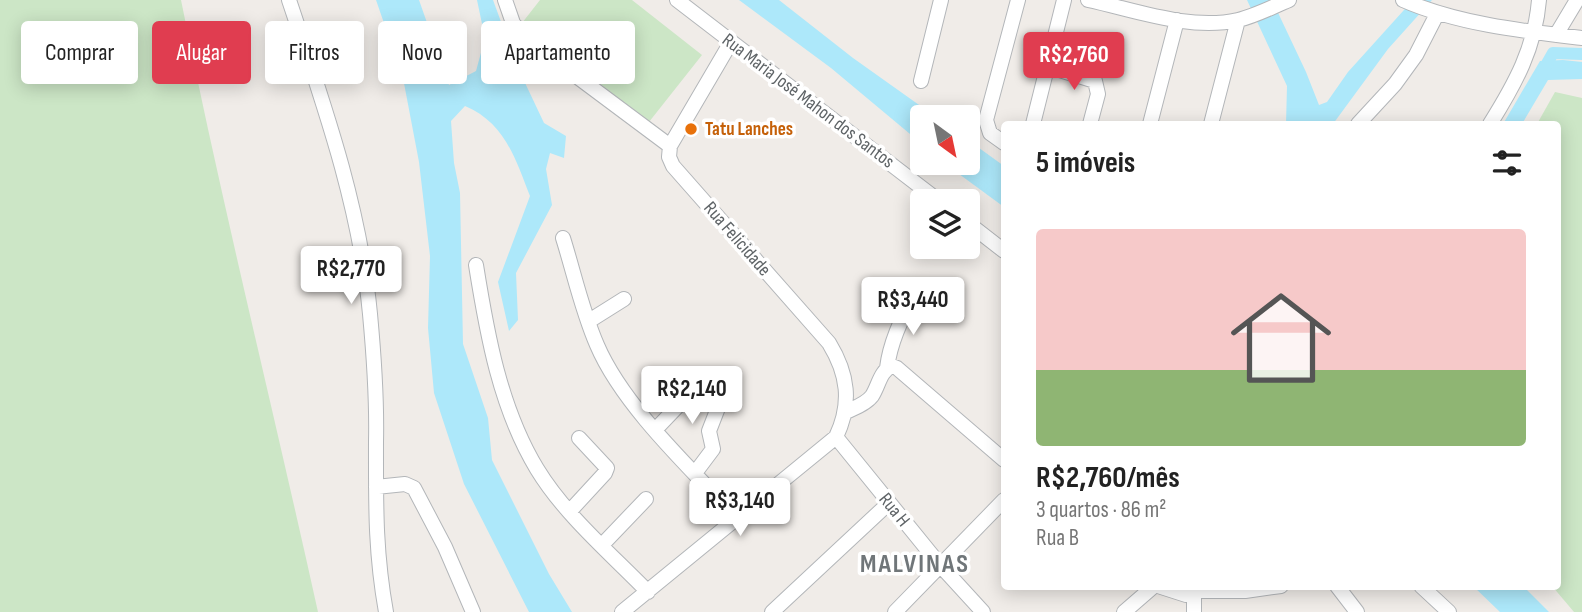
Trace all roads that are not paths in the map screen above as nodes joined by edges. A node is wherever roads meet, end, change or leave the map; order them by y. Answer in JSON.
{"nodes":[{"id":1,"x":289,"y":0,"type":"edge"},
{"id":2,"x":505,"y":0,"type":"edge"},
{"id":3,"x":677,"y":0,"type":"edge"},
{"id":4,"x":941,"y":0,"type":"edge"},
{"id":5,"x":1018,"y":0,"type":"edge"},
{"id":6,"x":1064,"y":0,"type":"edge"},
{"id":7,"x":1088,"y":0,"type":"edge"},
{"id":8,"x":1288,"y":0,"type":"edge"},
{"id":9,"x":1539,"y":0,"type":"edge"},
{"id":10,"x":1577,"y":0,"type":"edge"},
{"id":11,"x":1406,"y":1,"type":"edge"},
{"id":12,"x":1434,"y":13,"type":"junction"},
{"id":13,"x":1177,"y":20,"type":"junction"},
{"id":14,"x":1238,"y":20,"type":"junction"},
{"id":15,"x":1535,"y":32,"type":"junction"},
{"id":16,"x":1556,"y":35,"type":"junction"},
{"id":17,"x":1582,"y":38,"type":"edge"},
{"id":18,"x":731,"y":42,"type":"junction"},
{"id":19,"x":1047,"y":66,"type":"junction"},
{"id":20,"x":921,"y":80,"type":"dead end"},
{"id":21,"x":1034,"y":121,"type":"edge"},
{"id":22,"x":1091,"y":121,"type":"edge"},
{"id":23,"x":1151,"y":121,"type":"edge"},
{"id":24,"x":1212,"y":121,"type":"edge"},
{"id":25,"x":1361,"y":121,"type":"edge"},
{"id":26,"x":1492,"y":121,"type":"edge"},
{"id":27,"x":1001,"y":141,"type":"edge"},
{"id":28,"x":670,"y":146,"type":"junction"},
{"id":29,"x":923,"y":189,"type":"edge"},
{"id":30,"x":980,"y":232,"type":"edge"},
{"id":31,"x":563,"y":238,"type":"dead end"},
{"id":32,"x":1001,"y":249,"type":"edge"},
{"id":33,"x":476,"y":265,"type":"dead end"},
{"id":34,"x":624,"y":299,"type":"dead end"},
{"id":35,"x":912,"y":299,"type":"dead end"},
{"id":36,"x":589,"y":321,"type":"junction"},
{"id":37,"x":887,"y":368,"type":"junction"},
{"id":38,"x":695,"y":388,"type":"dead end"},
{"id":39,"x":723,"y":395,"type":"dead end"},
{"id":40,"x":846,"y":412,"type":"junction"},
{"id":41,"x":655,"y":430,"type":"junction"},
{"id":42,"x":836,"y":437,"type":"junction"},
{"id":43,"x":579,"y":438,"type":"dead end"},
{"id":44,"x":1001,"y":457,"type":"edge"},
{"id":45,"x":695,"y":473,"type":"junction"},
{"id":46,"x":376,"y":487,"type":"junction"},
{"id":47,"x":646,"y":499,"type":"dead end"},
{"id":48,"x":889,"y":503,"type":"junction"},
{"id":49,"x":1001,"y":503,"type":"edge"},
{"id":50,"x":570,"y":511,"type":"junction"},
{"id":51,"x":737,"y":518,"type":"junction"},
{"id":52,"x":602,"y":545,"type":"junction"},
{"id":53,"x":940,"y":565,"type":"junction"},
{"id":54,"x":1151,"y":590,"type":"edge"},
{"id":55,"x":1169,"y":590,"type":"edge"},
{"id":56,"x":1193,"y":590,"type":"edge"},
{"id":57,"x":1194,"y":590,"type":"edge"},
{"id":58,"x":1220,"y":590,"type":"edge"},
{"id":59,"x":1252,"y":590,"type":"edge"},
{"id":60,"x":1340,"y":590,"type":"edge"},
{"id":61,"x":1425,"y":590,"type":"edge"},
{"id":62,"x":648,"y":592,"type":"junction"},
{"id":63,"x":386,"y":612,"type":"edge"},
{"id":64,"x":473,"y":612,"type":"edge"},
{"id":65,"x":622,"y":612,"type":"edge"},
{"id":66,"x":772,"y":612,"type":"edge"},
{"id":67,"x":895,"y":612,"type":"edge"},
{"id":68,"x":982,"y":612,"type":"edge"},
{"id":69,"x":1124,"y":612,"type":"edge"},
{"id":70,"x":1194,"y":612,"type":"edge"},
{"id":71,"x":1357,"y":612,"type":"edge"},
{"id":72,"x":1449,"y":612,"type":"edge"}],
"edges":[{"from":1,"to":46,"type":"street"},
{"from":2,"to":28,"type":"street"},
{"from":3,"to":18,"type":"street","name":"Rua Maria José Mahon dos Santos"},
{"from":4,"to":20,"type":"street"},
{"from":5,"to":27,"type":"street"},
{"from":6,"to":19,"type":"street"},
{"from":7,"to":13,"type":"street"},
{"from":8,"to":14,"type":"street"},
{"from":9,"to":15,"type":"street"},
{"from":10,"to":16,"type":"street"},
{"from":11,"to":12,"type":"street"},
{"from":12,"to":15,"type":"street"},
{"from":12,"to":25,"type":"street"},
{"from":13,"to":14,"type":"street"},
{"from":13,"to":23,"type":"street"},
{"from":14,"to":24,"type":"street"},
{"from":15,"to":16,"type":"street"},
{"from":15,"to":26,"type":"street"},
{"from":16,"to":17,"type":"street"},
{"from":18,"to":28,"type":"street"},
{"from":18,"to":29,"type":"street","name":"Rua Maria José Mahon dos Santos"},
{"from":19,"to":21,"type":"street"},
{"from":19,"to":22,"type":"street"},
{"from":28,"to":40,"type":"street","name":"Rua Felicidade"},
{"from":30,"to":32,"type":"street"},
{"from":31,"to":36,"type":"street"},
{"from":33,"to":50,"type":"street"},
{"from":34,"to":36,"type":"street"},
{"from":35,"to":37,"type":"street"},
{"from":36,"to":41,"type":"street"},
{"from":37,"to":40,"type":"street"},
{"from":37,"to":44,"type":"street"},
{"from":38,"to":41,"type":"street"},
{"from":39,"to":45,"type":"street"},
{"from":40,"to":42,"type":"street","name":"Rua Felicidade"},
{"from":41,"to":45,"type":"street"},
{"from":42,"to":48,"type":"street","name":"Rua H"},
{"from":42,"to":51,"type":"street"},
{"from":43,"to":50,"type":"street"},
{"from":45,"to":51,"type":"street"},
{"from":46,"to":63,"type":"street"},
{"from":46,"to":64,"type":"street"},
{"from":47,"to":52,"type":"street"},
{"from":48,"to":53,"type":"street","name":"Rua H"},
{"from":48,"to":66,"type":"street"},
{"from":49,"to":53,"type":"street"},
{"from":50,"to":52,"type":"street"},
{"from":51,"to":62,"type":"street"},
{"from":52,"to":62,"type":"street"},
{"from":53,"to":67,"type":"street"},
{"from":53,"to":68,"type":"street","name":"Rua H"},
{"from":54,"to":69,"type":"street"},
{"from":55,"to":56,"type":"street"},
{"from":57,"to":70,"type":"street"},
{"from":58,"to":59,"type":"street"},
{"from":60,"to":71,"type":"street"},
{"from":61,"to":72,"type":"street"},
{"from":62,"to":65,"type":"street"}]}
